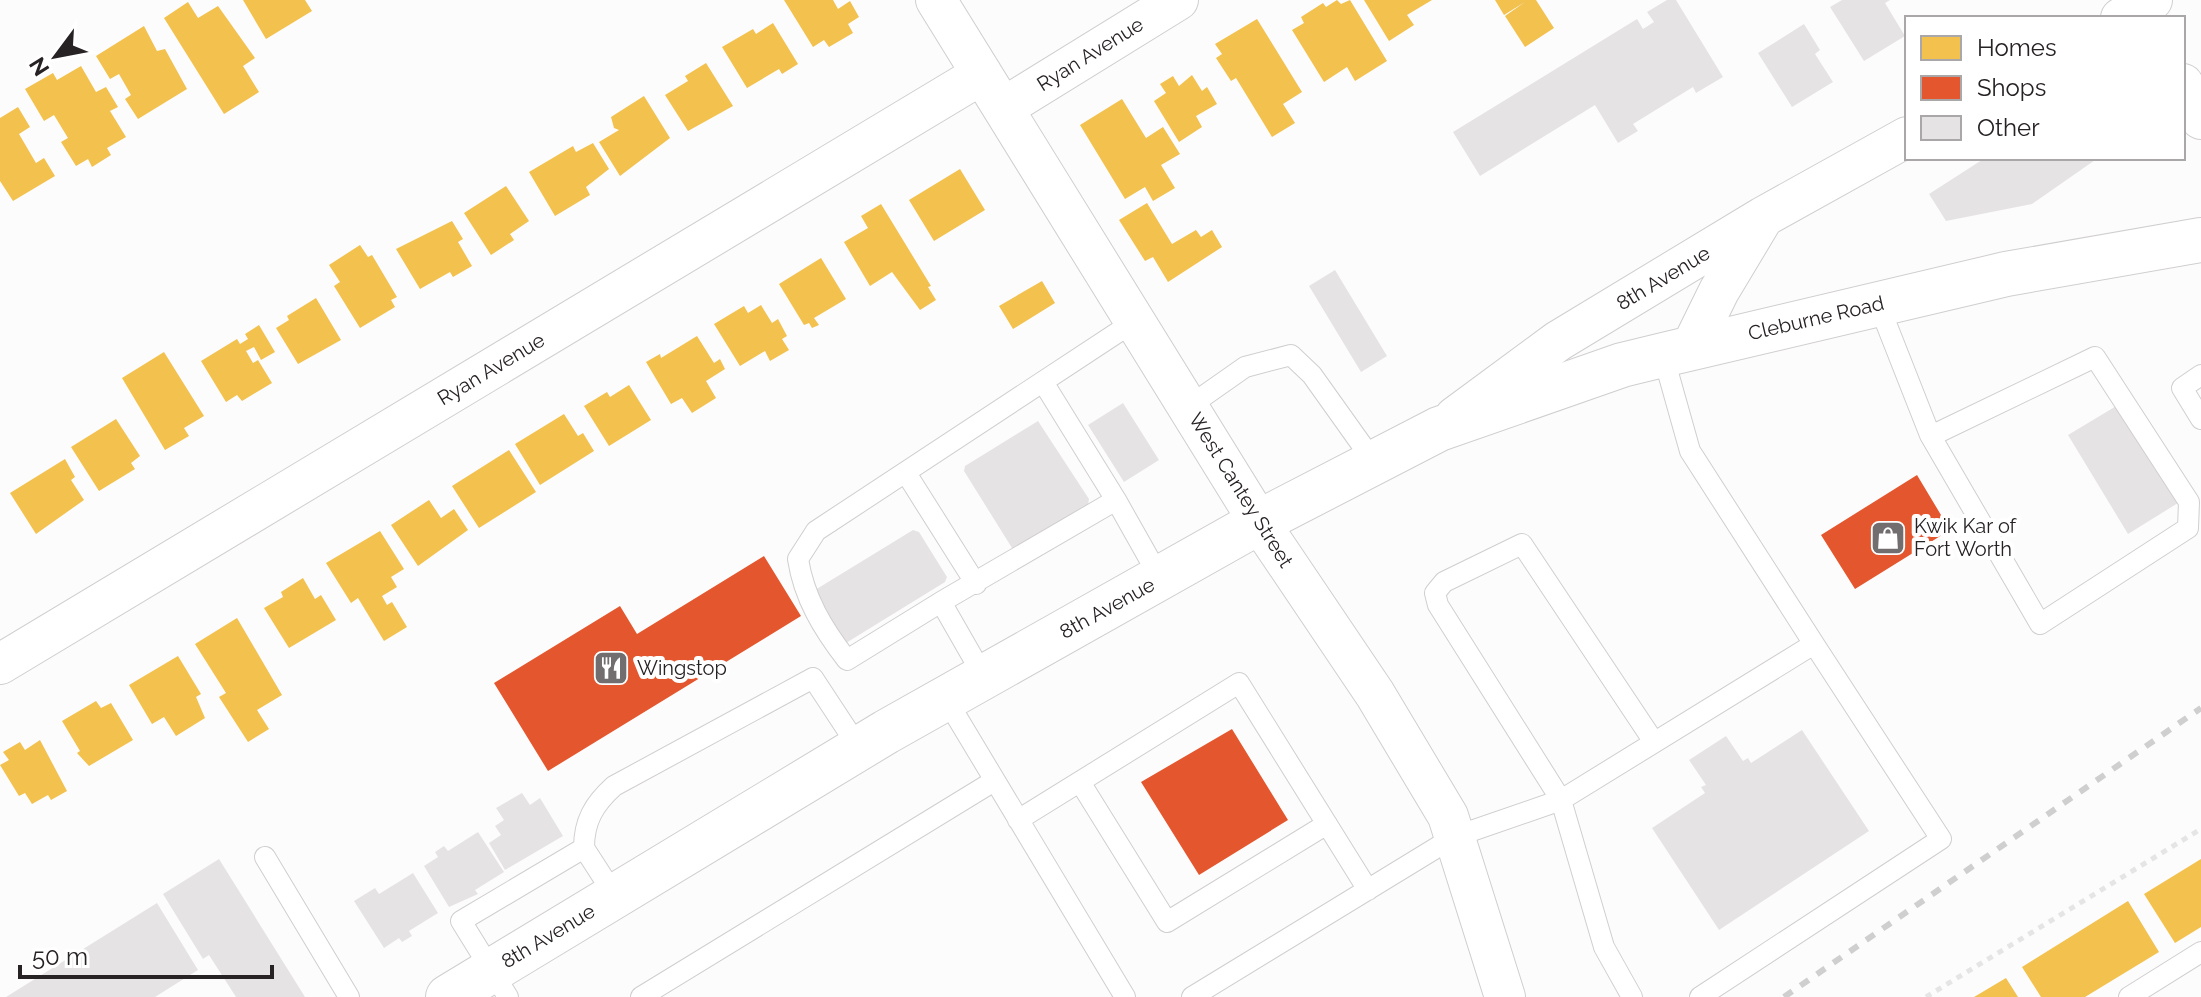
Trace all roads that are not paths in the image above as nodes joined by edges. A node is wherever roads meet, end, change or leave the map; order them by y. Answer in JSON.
{"nodes":[{"id":1,"x":936,"y":0,"type":"edge"},
{"id":2,"x":1178,"y":0,"type":"edge"},
{"id":3,"x":982,"y":74,"type":"junction"},
{"id":4,"x":2185,"y":88,"type":"edge"},
{"id":5,"x":1003,"y":108,"type":"junction"},
{"id":6,"x":2201,"y":119,"type":"edge"},
{"id":7,"x":1905,"y":138,"type":"edge"},
{"id":8,"x":1763,"y":217,"type":"junction"},
{"id":9,"x":2201,"y":240,"type":"edge"},
{"id":10,"x":1878,"y":303,"type":"junction"},
{"id":11,"x":1135,"y":321,"type":"junction"},
{"id":12,"x":1677,"y":351,"type":"junction"},
{"id":13,"x":2201,"y":375,"type":"edge"},
{"id":14,"x":1043,"y":382,"type":"junction"},
{"id":15,"x":1188,"y":407,"type":"junction"},
{"id":16,"x":2201,"y":419,"type":"edge"},
{"id":17,"x":1439,"y":429,"type":"junction"},
{"id":18,"x":1931,"y":436,"type":"junction"},
{"id":19,"x":1374,"y":462,"type":"junction"},
{"id":20,"x":906,"y":473,"type":"junction"},
{"id":21,"x":1116,"y":500,"type":"junction"},
{"id":22,"x":1259,"y":522,"type":"junction"},
{"id":23,"x":1160,"y":578,"type":"junction"},
{"id":24,"x":976,"y":584,"type":"junction"},
{"id":25,"x":941,"y":602,"type":"junction"},
{"id":26,"x":1814,"y":644,"type":"junction"},
{"id":27,"x":847,"y":660,"type":"junction"},
{"id":28,"x":0,"y":664,"type":"edge"},
{"id":29,"x":984,"y":677,"type":"junction"},
{"id":30,"x":813,"y":678,"type":"junction"},
{"id":31,"x":946,"y":699,"type":"junction"},
{"id":32,"x":1654,"y":742,"type":"junction"},
{"id":33,"x":859,"y":748,"type":"junction"},
{"id":34,"x":994,"y":781,"type":"junction"},
{"id":35,"x":1080,"y":782,"type":"junction"},
{"id":36,"x":1561,"y":800,"type":"junction"},
{"id":37,"x":1018,"y":820,"type":"junction"},
{"id":38,"x":1327,"y":824,"type":"junction"},
{"id":39,"x":1454,"y":837,"type":"junction"},
{"id":40,"x":584,"y":848,"type":"junction"},
{"id":41,"x":265,"y":857,"type":"dead end"},
{"id":42,"x":1368,"y":890,"type":"junction"},
{"id":43,"x":615,"y":896,"type":"junction"},
{"id":44,"x":2201,"y":952,"type":"edge"},
{"id":45,"x":500,"y":984,"type":"edge"},
{"id":46,"x":349,"y":997,"type":"edge"},
{"id":47,"x":448,"y":997,"type":"edge"},
{"id":48,"x":641,"y":997,"type":"edge"},
{"id":49,"x":1125,"y":997,"type":"edge"},
{"id":50,"x":1192,"y":997,"type":"edge"},
{"id":51,"x":1505,"y":997,"type":"edge"},
{"id":52,"x":1632,"y":997,"type":"edge"},
{"id":53,"x":1700,"y":997,"type":"edge"},
{"id":54,"x":2129,"y":997,"type":"edge"}],
"edges":[{"from":1,"to":3,"type":"street","name":"West Cantey Street"},
{"from":2,"to":5,"type":"street","name":"Ryan Avenue"},
{"from":3,"to":5,"type":"street","name":"West Cantey Street"},
{"from":3,"to":28,"type":"street","name":"Ryan Avenue"},
{"from":4,"to":6,"type":"street"},
{"from":5,"to":11,"type":"street","name":"West Cantey Street"},
{"from":7,"to":8,"type":"street","name":"8th Avenue"},
{"from":8,"to":12,"type":"street","name":"8th Avenue"},
{"from":8,"to":17,"type":"street","name":"8th Avenue"},
{"from":9,"to":10,"type":"main road","name":"Cleburne Road"},
{"from":10,"to":12,"type":"main road","name":"Cleburne Road"},
{"from":10,"to":18,"type":"lane"},
{"from":11,"to":14,"type":"lane"},
{"from":11,"to":15,"type":"street","name":"West Cantey Street"},
{"from":12,"to":17,"type":"main road","name":"Cleburne Road"},
{"from":12,"to":26,"type":"lane"},
{"from":13,"to":16,"type":"lane"},
{"from":14,"to":20,"type":"lane"},
{"from":14,"to":21,"type":"lane"},
{"from":15,"to":19,"type":"lane"},
{"from":15,"to":22,"type":"street","name":"West Cantey Street"},
{"from":17,"to":19,"type":"main road","name":"8th Avenue"},
{"from":18,"to":18,"type":"lane"},
{"from":19,"to":22,"type":"main road","name":"8th Avenue"},
{"from":20,"to":24,"type":"lane"},
{"from":20,"to":27,"type":"lane"},
{"from":21,"to":23,"type":"lane"},
{"from":21,"to":24,"type":"lane"},
{"from":22,"to":23,"type":"main road","name":"8th Avenue"},
{"from":22,"to":39,"type":"street","name":"West Cantey Street"},
{"from":23,"to":29,"type":"main road","name":"8th Avenue"},
{"from":24,"to":25,"type":"lane"},
{"from":25,"to":27,"type":"lane"},
{"from":25,"to":29,"type":"lane"},
{"from":26,"to":32,"type":"lane"},
{"from":26,"to":53,"type":"lane"},
{"from":27,"to":30,"type":"lane"},
{"from":29,"to":31,"type":"main road","name":"8th Avenue"},
{"from":30,"to":33,"type":"lane"},
{"from":30,"to":40,"type":"lane"},
{"from":31,"to":33,"type":"main road","name":"8th Avenue"},
{"from":31,"to":34,"type":"lane"},
{"from":32,"to":36,"type":"lane"},
{"from":32,"to":36,"type":"lane"},
{"from":33,"to":43,"type":"main road","name":"8th Avenue"},
{"from":34,"to":37,"type":"lane"},
{"from":34,"to":48,"type":"lane"},
{"from":35,"to":37,"type":"lane"},
{"from":35,"to":38,"type":"lane"},
{"from":35,"to":38,"type":"lane"},
{"from":36,"to":39,"type":"lane"},
{"from":36,"to":52,"type":"lane"},
{"from":37,"to":49,"type":"lane"},
{"from":38,"to":42,"type":"lane"},
{"from":39,"to":42,"type":"lane"},
{"from":39,"to":51,"type":"street","name":"West Cantey Street"},
{"from":40,"to":43,"type":"lane"},
{"from":40,"to":45,"type":"lane"},
{"from":41,"to":46,"type":"lane"},
{"from":42,"to":50,"type":"lane"},
{"from":43,"to":45,"type":"main road","name":"8th Avenue"},
{"from":44,"to":54,"type":"lane"},
{"from":45,"to":47,"type":"main road","name":"8th Avenue"}]}
